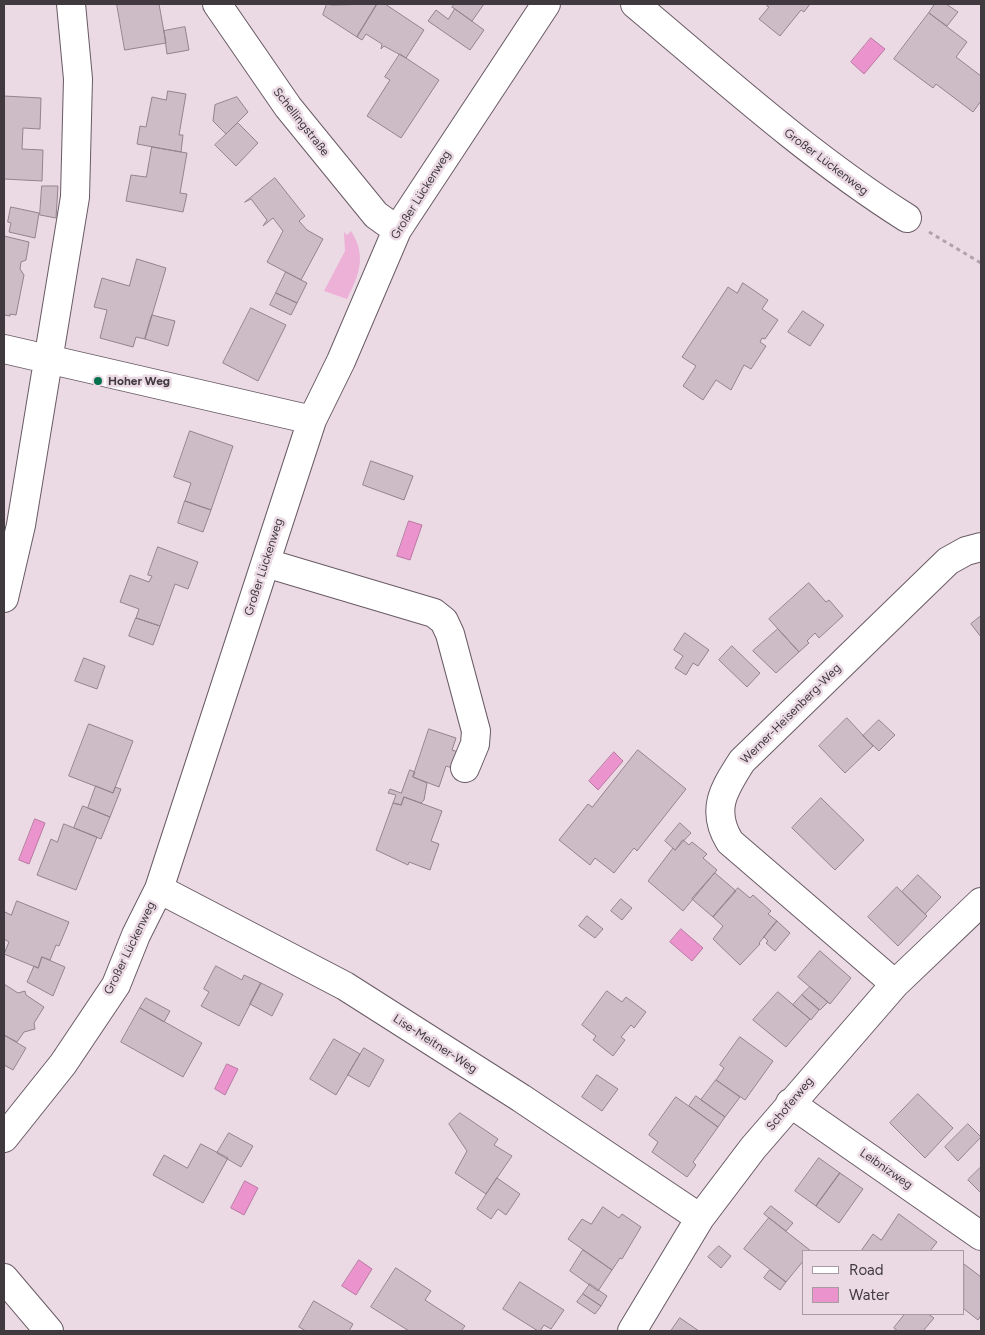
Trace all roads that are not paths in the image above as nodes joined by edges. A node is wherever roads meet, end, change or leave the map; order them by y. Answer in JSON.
{"nodes":[{"id":1,"x":71,"y":4,"type":"edge"},
{"id":2,"x":217,"y":4,"type":"edge"},
{"id":3,"x":546,"y":4,"type":"edge"},
{"id":4,"x":635,"y":4,"type":"edge"},
{"id":5,"x":907,"y":218,"type":"road end"},
{"id":6,"x":397,"y":230,"type":"junction"},
{"id":7,"x":4,"y":349,"type":"edge"},
{"id":8,"x":48,"y":359,"type":"junction"},
{"id":9,"x":312,"y":420,"type":"junction"},
{"id":10,"x":981,"y":547,"type":"edge"},
{"id":11,"x":266,"y":563,"type":"junction"},
{"id":12,"x":4,"y":598,"type":"edge"},
{"id":13,"x":465,"y":768,"type":"dead end"},
{"id":14,"x":159,"y":889,"type":"junction"},
{"id":15,"x":981,"y":902,"type":"edge"},
{"id":16,"x":895,"y":984,"type":"junction"},
{"id":17,"x":790,"y":1103,"type":"junction"},
{"id":18,"x":4,"y":1138,"type":"edge"},
{"id":19,"x":700,"y":1218,"type":"junction"},
{"id":20,"x":981,"y":1236,"type":"edge"},
{"id":21,"x":4,"y":1278,"type":"edge"},
{"id":22,"x":49,"y":1331,"type":"edge"},
{"id":23,"x":632,"y":1331,"type":"edge"}],
"edges":[{"from":1,"to":8,"type":"street"},
{"from":2,"to":6,"type":"street","name":"Schellingstraße"},
{"from":3,"to":6,"type":"street","name":"Großer Lückenweg"},
{"from":4,"to":5,"type":"street","name":"Großer Lückenweg"},
{"from":6,"to":9,"type":"street","name":"Großer Lückenweg"},
{"from":7,"to":8,"type":"street"},
{"from":8,"to":9,"type":"street"},
{"from":8,"to":12,"type":"street"},
{"from":9,"to":11,"type":"street","name":"Großer Lückenweg"},
{"from":10,"to":16,"type":"street","name":"Werner-Heisenberg-Weg"},
{"from":11,"to":13,"type":"street"},
{"from":11,"to":14,"type":"street","name":"Großer Lückenweg"},
{"from":14,"to":18,"type":"street","name":"Großer Lückenweg"},
{"from":14,"to":19,"type":"street","name":"Lise-Meitner-Weg"},
{"from":15,"to":16,"type":"street","name":"Schoferweg"},
{"from":16,"to":17,"type":"street","name":"Schoferweg"},
{"from":17,"to":19,"type":"street","name":"Schoferweg"},
{"from":17,"to":20,"type":"street","name":"Leibnizweg"},
{"from":19,"to":23,"type":"street","name":"Schoferweg"},
{"from":21,"to":22,"type":"street"}]}
